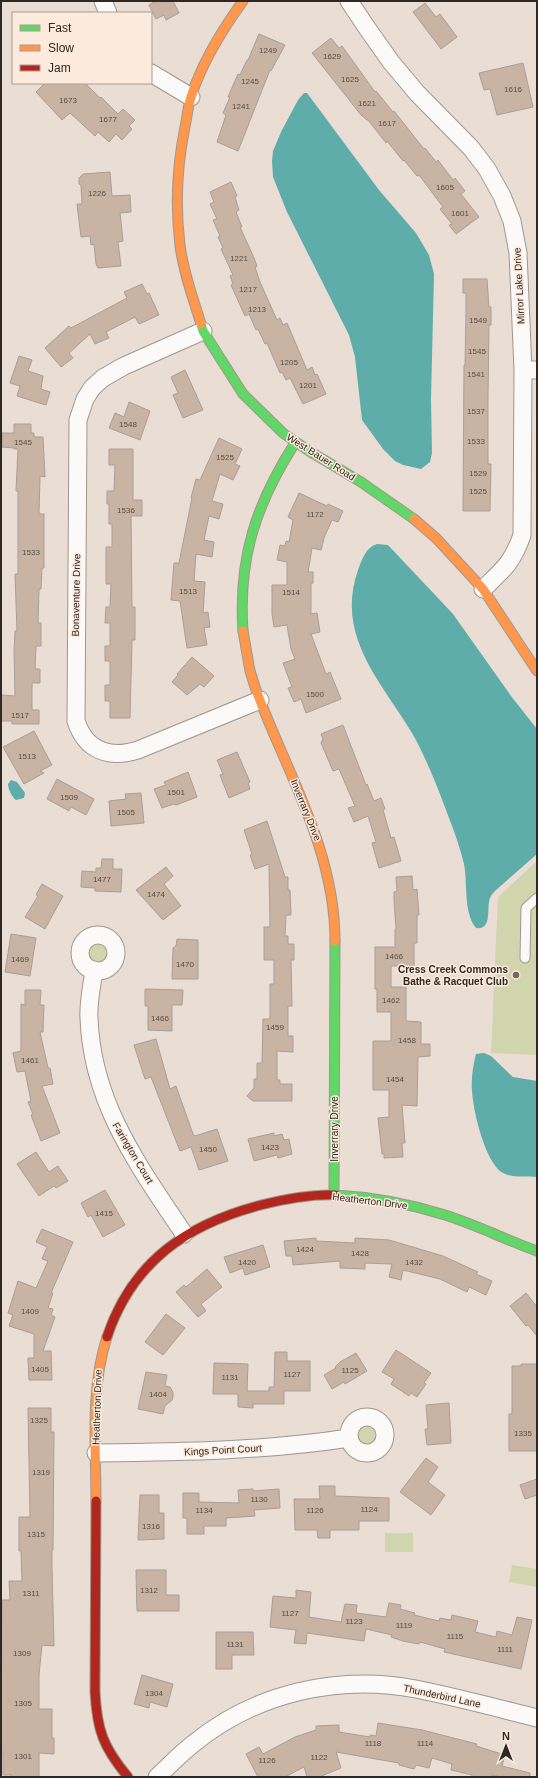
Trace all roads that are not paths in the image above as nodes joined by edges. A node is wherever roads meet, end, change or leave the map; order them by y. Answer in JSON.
{"nodes":[{"id":1,"x":103,"y":1,"type":"edge"},
{"id":2,"x":243,"y":1,"type":"edge"},
{"id":3,"x":349,"y":1,"type":"edge"},
{"id":4,"x":108,"y":12,"type":"edge"},
{"id":5,"x":152,"y":74,"type":"edge"},
{"id":6,"x":191,"y":97,"type":"junction"},
{"id":7,"x":203,"y":331,"type":"junction"},
{"id":8,"x":530,"y":370,"type":"edge"},
{"id":9,"x":295,"y":443,"type":"junction"},
{"id":10,"x":483,"y":589,"type":"junction"},
{"id":11,"x":537,"y":671,"type":"edge"},
{"id":12,"x":260,"y":700,"type":"junction"},
{"id":13,"x":537,"y":898,"type":"edge"},
{"id":14,"x":526,"y":908,"type":"junction"},
{"id":15,"x":537,"y":908,"type":"edge"},
{"id":16,"x":525,"y":958,"type":"dead end"},
{"id":17,"x":94,"y":970,"type":"dead end"},
{"id":18,"x":334,"y":1195,"type":"junction"},
{"id":19,"x":184,"y":1234,"type":"junction"},
{"id":20,"x":537,"y":1251,"type":"edge"},
{"id":21,"x":349,"y":1438,"type":"dead end"},
{"id":22,"x":96,"y":1453,"type":"junction"},
{"id":23,"x":537,"y":1718,"type":"edge"},
{"id":24,"x":128,"y":1777,"type":"edge"},
{"id":25,"x":157,"y":1777,"type":"edge"}],
"edges":[{"from":1,"to":4,"type":"street"},
{"from":2,"to":6,"type":"street","name":"West Bauer Road"},
{"from":3,"to":8,"type":"street","name":"Mirror Lake Drive"},
{"from":5,"to":6,"type":"street"},
{"from":6,"to":7,"type":"street","name":"West Bauer Road"},
{"from":7,"to":9,"type":"street","name":"West Bauer Road"},
{"from":7,"to":12,"type":"street","name":"Bonaventure Drive"},
{"from":8,"to":10,"type":"street","name":"Mirror Lake Drive"},
{"from":9,"to":10,"type":"street","name":"West Bauer Road"},
{"from":9,"to":12,"type":"street","name":"Inverrary Drive"},
{"from":10,"to":11,"type":"street","name":"West Bauer Road"},
{"from":12,"to":18,"type":"street","name":"Inverrary Drive"},
{"from":13,"to":14,"type":"lane"},
{"from":14,"to":15,"type":"lane"},
{"from":14,"to":16,"type":"lane"},
{"from":17,"to":19,"type":"street","name":"Farington Court"},
{"from":18,"to":19,"type":"street","name":"Heatherton Drive"},
{"from":18,"to":20,"type":"street","name":"Heatherton Drive"},
{"from":19,"to":22,"type":"street","name":"Heatherton Drive"},
{"from":21,"to":22,"type":"street","name":"Kings Point Court"},
{"from":22,"to":24,"type":"street","name":"Heatherton Drive"},
{"from":23,"to":25,"type":"street","name":"Thunderbird Lane"}]}
